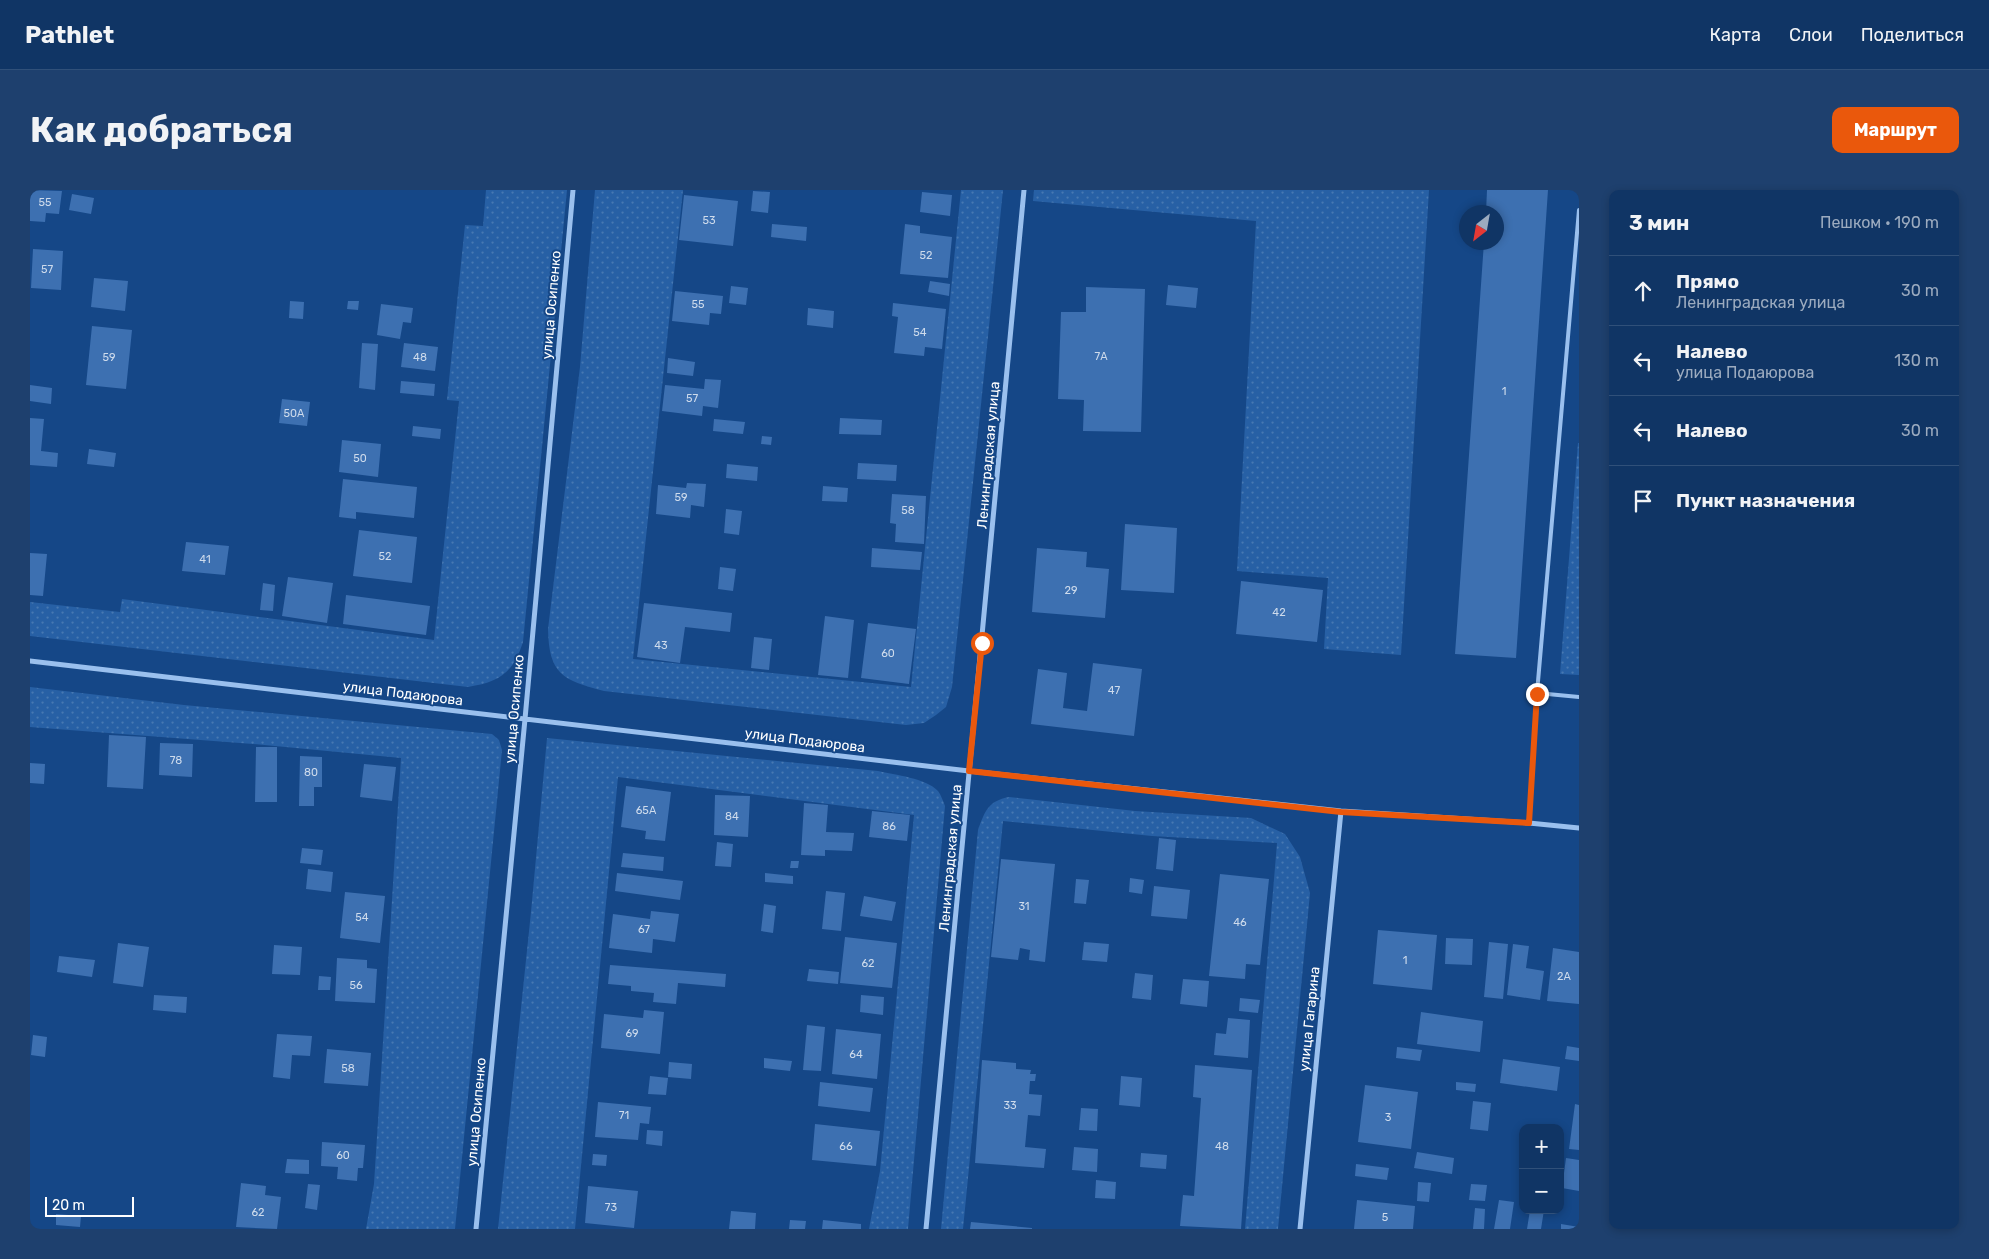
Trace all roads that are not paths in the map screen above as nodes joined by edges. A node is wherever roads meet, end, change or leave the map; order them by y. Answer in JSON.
{"nodes":[{"id":1,"x":572,"y":190,"type":"edge"},
{"id":2,"x":1024,"y":190,"type":"edge"},
{"id":3,"x":1579,"y":210,"type":"edge"},
{"id":4,"x":30,"y":661,"type":"edge"},
{"id":5,"x":1537,"y":694,"type":"junction"},
{"id":6,"x":1579,"y":697,"type":"edge"},
{"id":7,"x":525,"y":718,"type":"junction"},
{"id":8,"x":969,"y":771,"type":"junction"},
{"id":9,"x":1341,"y":812,"type":"junction"},
{"id":10,"x":1529,"y":823,"type":"junction"},
{"id":11,"x":1579,"y":828,"type":"edge"},
{"id":12,"x":476,"y":1229,"type":"edge"},
{"id":13,"x":926,"y":1229,"type":"edge"},
{"id":14,"x":1300,"y":1229,"type":"edge"}],
"edges":[{"from":1,"to":7,"type":"street","name":"улица Осипенко"},
{"from":2,"to":8,"type":"street","name":"Ленинградская улица"},
{"from":3,"to":5,"type":"lane"},
{"from":4,"to":7,"type":"street","name":"улица Подаюрова"},
{"from":5,"to":6,"type":"lane"},
{"from":5,"to":10,"type":"lane"},
{"from":7,"to":8,"type":"street","name":"улица Подаюрова"},
{"from":7,"to":12,"type":"street","name":"улица Осипенко"},
{"from":8,"to":9,"type":"street","name":"улица Подаюрова"},
{"from":8,"to":13,"type":"street","name":"Ленинградская улица"},
{"from":9,"to":10,"type":"street","name":"улица Подаюрова"},
{"from":9,"to":14,"type":"street","name":"улица Гагарина"},
{"from":10,"to":11,"type":"street","name":"улица Подаюрова"}]}
